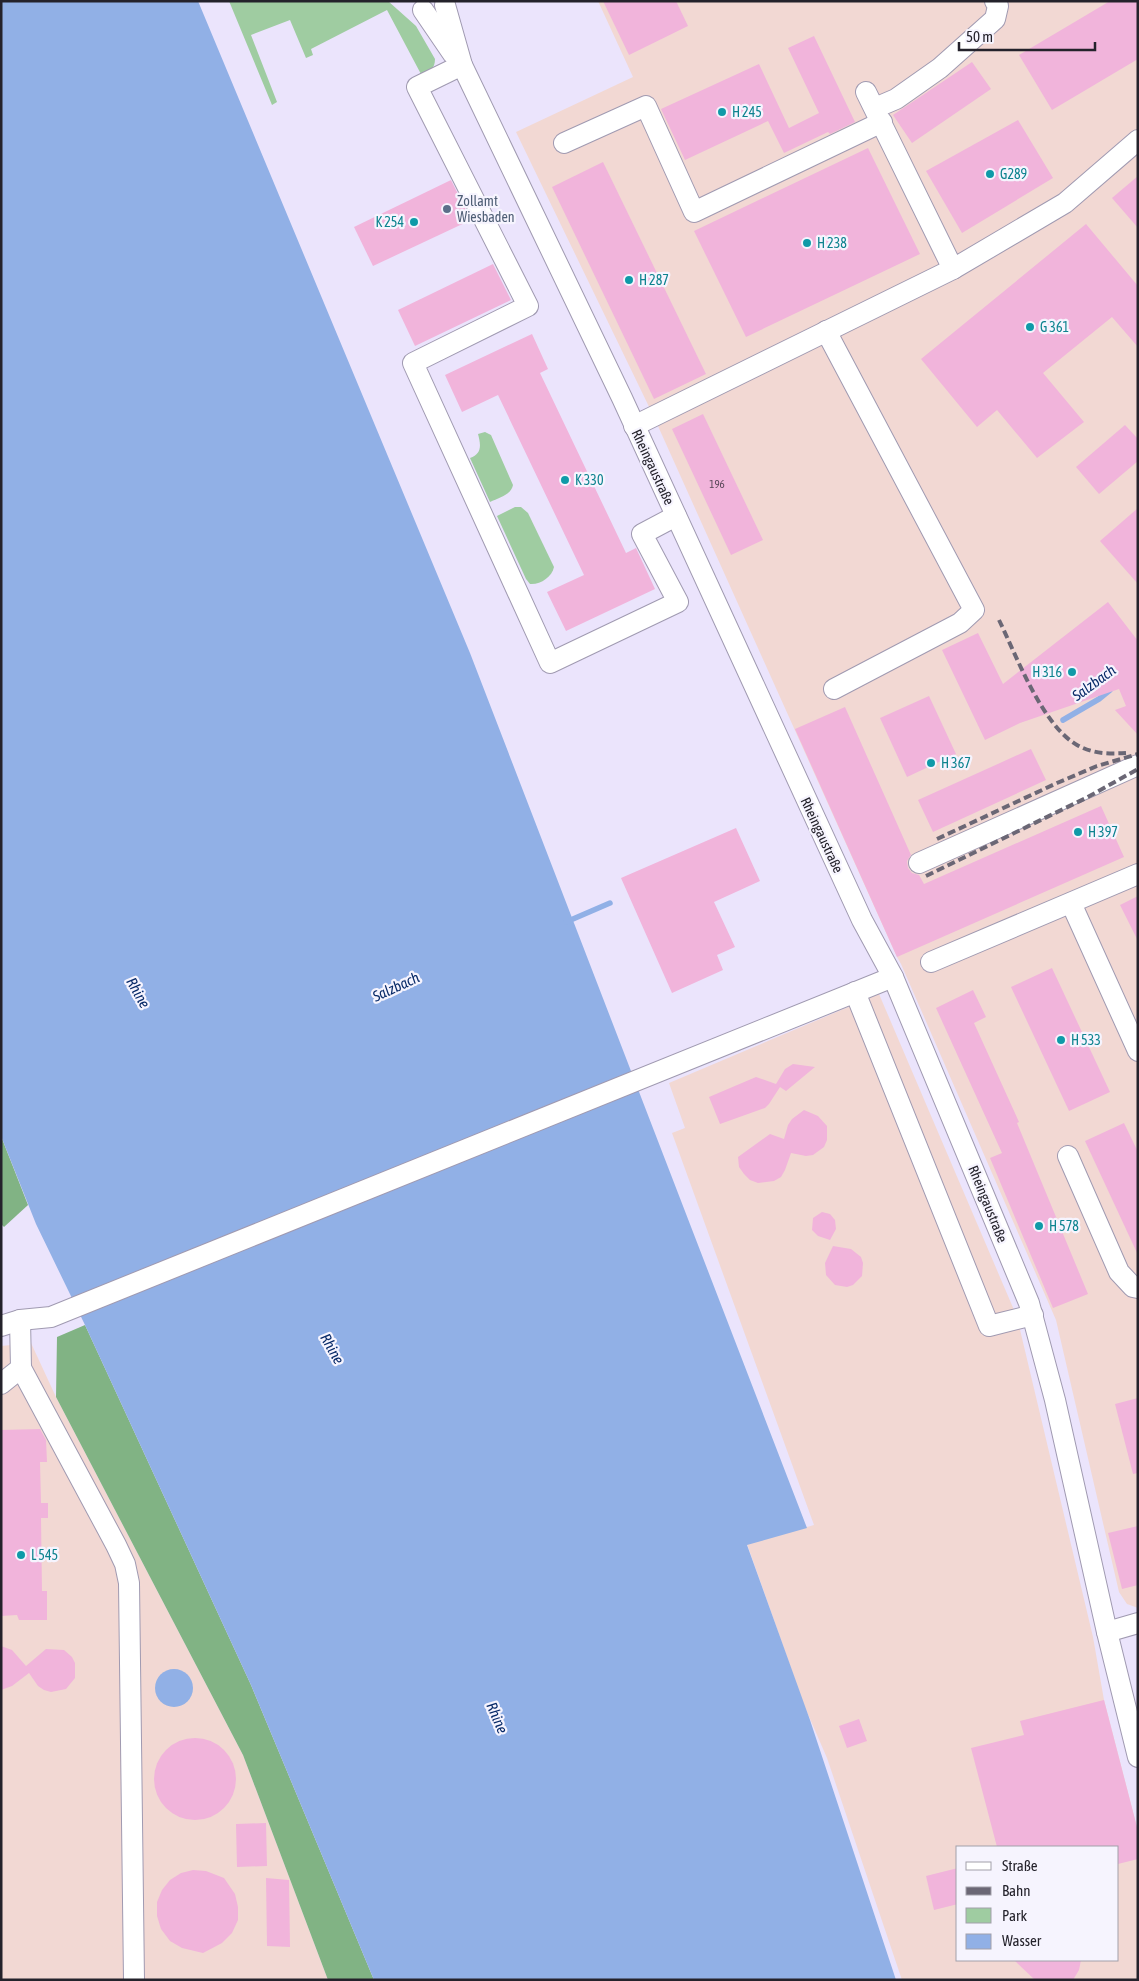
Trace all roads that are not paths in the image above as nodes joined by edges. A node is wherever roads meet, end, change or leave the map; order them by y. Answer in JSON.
{"nodes":[{"id":1,"x":995,"y":1,"type":"edge"},
{"id":2,"x":447,"y":3,"type":"edge"},
{"id":3,"x":416,"y":6,"type":"edge"},
{"id":4,"x":462,"y":65,"type":"junction"},
{"id":5,"x":874,"y":107,"type":"junction"},
{"id":6,"x":1138,"y":140,"type":"edge"},
{"id":7,"x":564,"y":143,"type":"dead end"},
{"id":8,"x":953,"y":269,"type":"junction"},
{"id":9,"x":826,"y":331,"type":"junction"},
{"id":10,"x":634,"y":426,"type":"junction"},
{"id":11,"x":676,"y":516,"type":"junction"},
{"id":12,"x":834,"y":689,"type":"dead end"},
{"id":13,"x":1138,"y":764,"type":"edge"},
{"id":14,"x":919,"y":863,"type":"dead end"},
{"id":15,"x":1138,"y":874,"type":"edge"},
{"id":16,"x":1071,"y":903,"type":"junction"},
{"id":17,"x":932,"y":962,"type":"dead end"},
{"id":18,"x":893,"y":977,"type":"junction"},
{"id":19,"x":854,"y":992,"type":"junction"},
{"id":20,"x":1138,"y":1051,"type":"edge"},
{"id":21,"x":1068,"y":1156,"type":"dead end"},
{"id":22,"x":1138,"y":1288,"type":"edge"},
{"id":23,"x":1033,"y":1315,"type":"junction"},
{"id":24,"x":20,"y":1320,"type":"junction"},
{"id":25,"x":1,"y":1326,"type":"edge"},
{"id":26,"x":21,"y":1368,"type":"junction"},
{"id":27,"x":1,"y":1384,"type":"edge"},
{"id":28,"x":1138,"y":1623,"type":"edge"},
{"id":29,"x":1106,"y":1632,"type":"junction"},
{"id":30,"x":1138,"y":1757,"type":"edge"},
{"id":31,"x":134,"y":1980,"type":"edge"}],
"edges":[{"from":1,"to":5,"type":"street"},
{"from":2,"to":3,"type":"street","name":"Rheingaustraße"},
{"from":2,"to":4,"type":"street","name":"Rheingaustraße"},
{"from":3,"to":4,"type":"street","name":"Rheingaustraße"},
{"from":4,"to":10,"type":"street","name":"Rheingaustraße"},
{"from":4,"to":11,"type":"street"},
{"from":5,"to":7,"type":"street"},
{"from":5,"to":8,"type":"street"},
{"from":6,"to":8,"type":"street"},
{"from":8,"to":9,"type":"street"},
{"from":9,"to":10,"type":"street"},
{"from":9,"to":12,"type":"street"},
{"from":10,"to":11,"type":"street","name":"Rheingaustraße"},
{"from":11,"to":18,"type":"street","name":"Rheingaustraße"},
{"from":13,"to":14,"type":"street"},
{"from":15,"to":16,"type":"street"},
{"from":16,"to":17,"type":"street"},
{"from":16,"to":20,"type":"street"},
{"from":18,"to":19,"type":"street"},
{"from":18,"to":23,"type":"street","name":"Rheingaustraße"},
{"from":19,"to":23,"type":"street"},
{"from":19,"to":24,"type":"street"},
{"from":21,"to":22,"type":"street"},
{"from":23,"to":29,"type":"street","name":"Rheingaustraße"},
{"from":24,"to":25,"type":"street"},
{"from":24,"to":26,"type":"street"},
{"from":26,"to":27,"type":"street"},
{"from":26,"to":31,"type":"street"},
{"from":28,"to":29,"type":"street"},
{"from":29,"to":30,"type":"street","name":"Rheingaustraße"}]}
